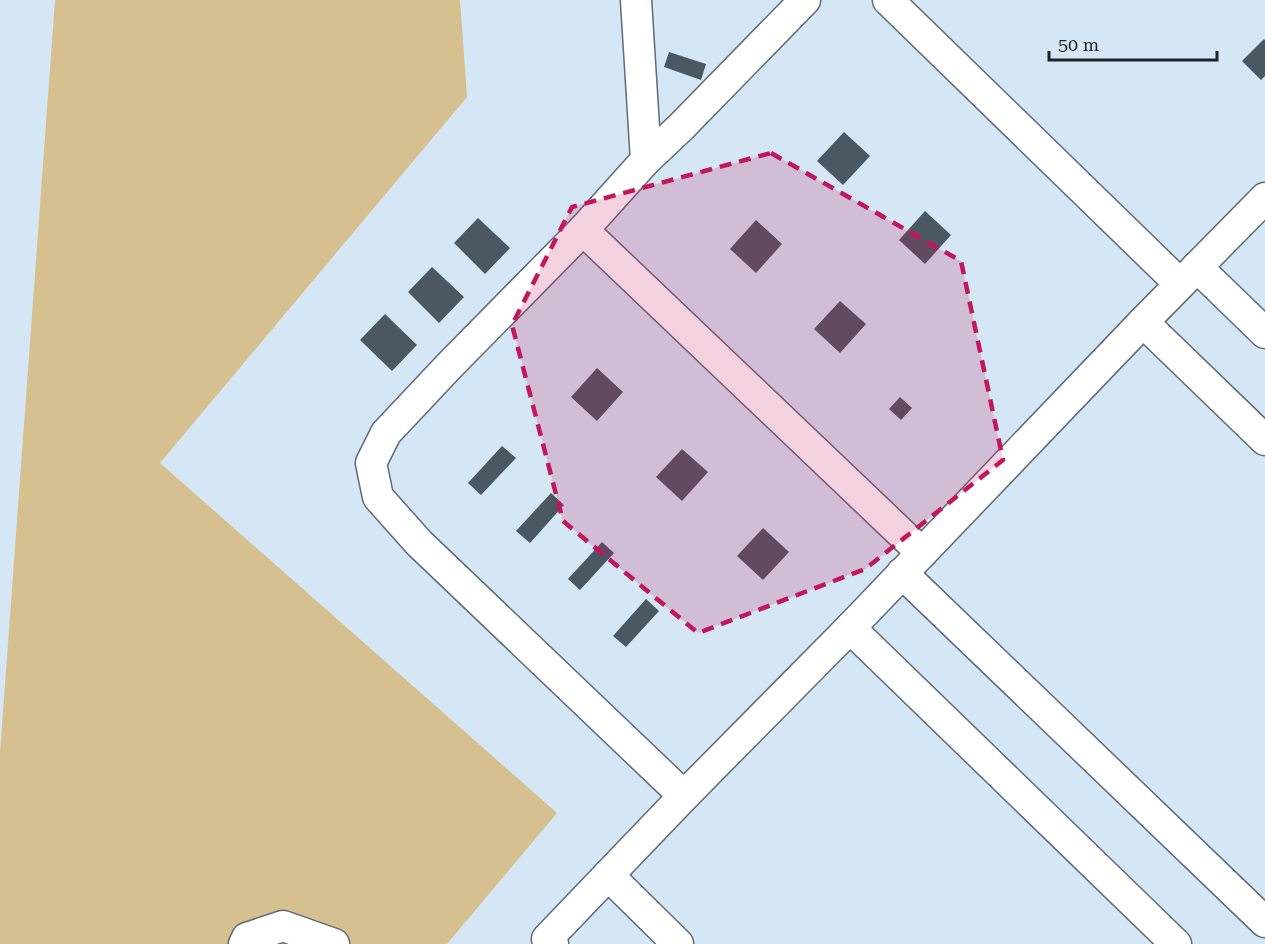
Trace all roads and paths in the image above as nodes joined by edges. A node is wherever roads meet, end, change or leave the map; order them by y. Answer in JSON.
{"nodes":[{"id":1,"x":636,"y":0,"type":"edge"},
{"id":2,"x":805,"y":0,"type":"edge"},
{"id":3,"x":888,"y":0,"type":"edge"},
{"id":4,"x":646,"y":160,"type":"junction"},
{"id":5,"x":1265,"y":198,"type":"edge"},
{"id":6,"x":583,"y":230,"type":"junction"},
{"id":7,"x":1189,"y":275,"type":"junction"},
{"id":8,"x":1143,"y":322,"type":"junction"},
{"id":9,"x":1265,"y":333,"type":"edge"},
{"id":10,"x":1265,"y":440,"type":"edge"},
{"id":11,"x":912,"y":563,"type":"junction"},
{"id":12,"x":850,"y":627,"type":"junction"},
{"id":13,"x":684,"y":796,"type":"junction"},
{"id":14,"x":608,"y":875,"type":"junction"},
{"id":15,"x":1265,"y":922,"type":"edge"},
{"id":16,"x":244,"y":944,"type":"edge"},
{"id":17,"x":334,"y":944,"type":"edge"},
{"id":18,"x":553,"y":944,"type":"edge"},
{"id":19,"x":678,"y":944,"type":"edge"},
{"id":20,"x":1176,"y":944,"type":"edge"}],
"edges":[{"from":1,"to":4,"type":"lane"},
{"from":2,"to":4,"type":"lane"},
{"from":3,"to":7,"type":"lane"},
{"from":4,"to":6,"type":"lane"},
{"from":5,"to":7,"type":"lane"},
{"from":6,"to":11,"type":"lane"},
{"from":6,"to":13,"type":"lane"},
{"from":7,"to":8,"type":"lane"},
{"from":7,"to":9,"type":"lane"},
{"from":8,"to":10,"type":"lane"},
{"from":8,"to":11,"type":"lane"},
{"from":11,"to":12,"type":"lane"},
{"from":11,"to":15,"type":"lane"},
{"from":12,"to":13,"type":"lane"},
{"from":12,"to":20,"type":"lane"},
{"from":13,"to":14,"type":"lane"},
{"from":14,"to":18,"type":"lane"},
{"from":14,"to":19,"type":"lane"},
{"from":16,"to":17,"type":"lane"}]}
